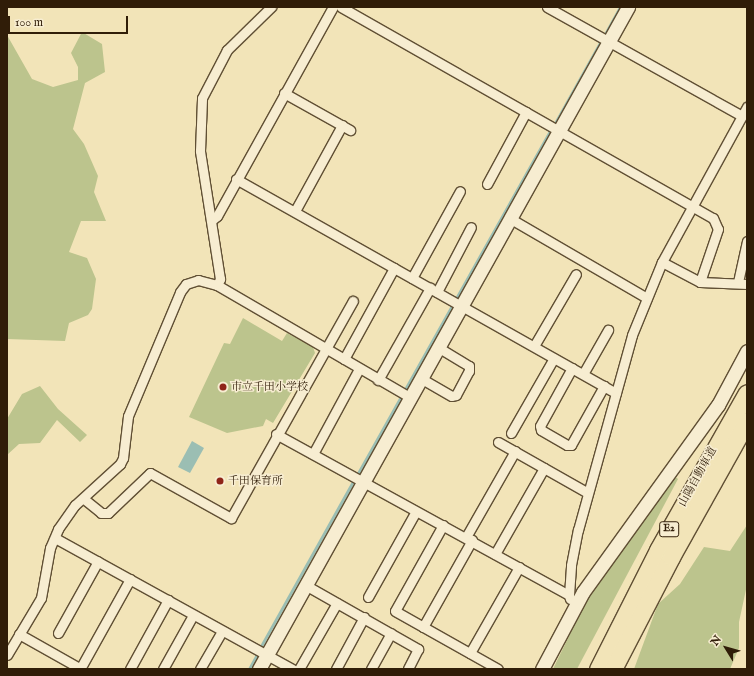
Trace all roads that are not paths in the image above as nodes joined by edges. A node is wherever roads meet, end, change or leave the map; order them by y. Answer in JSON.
{"nodes":[{"id":1,"x":271,"y":7,"type":"edge"},
{"id":2,"x":333,"y":7,"type":"edge"},
{"id":3,"x":340,"y":7,"type":"edge"},
{"id":4,"x":547,"y":7,"type":"edge"},
{"id":5,"x":628,"y":7,"type":"edge"},
{"id":6,"x":606,"y":39,"type":"junction"},
{"id":7,"x":284,"y":93,"type":"junction"},
{"id":8,"x":747,"y":107,"type":"edge"},
{"id":9,"x":526,"y":112,"type":"junction"},
{"id":10,"x":742,"y":116,"type":"junction"},
{"id":11,"x":556,"y":128,"type":"junction"},
{"id":12,"x":236,"y":179,"type":"junction"},
{"id":13,"x":487,"y":184,"type":"dead end"},
{"id":14,"x":460,"y":191,"type":"dead end"},
{"id":15,"x":692,"y":205,"type":"junction"},
{"id":16,"x":295,"y":211,"type":"junction"},
{"id":17,"x":511,"y":219,"type":"junction"},
{"id":18,"x":212,"y":220,"type":"junction"},
{"id":19,"x":471,"y":227,"type":"dead end"},
{"id":20,"x":747,"y":241,"type":"edge"},
{"id":21,"x":662,"y":262,"type":"junction"},
{"id":22,"x":394,"y":268,"type":"junction"},
{"id":23,"x":576,"y":274,"type":"dead end"},
{"id":24,"x":412,"y":278,"type":"junction"},
{"id":25,"x":700,"y":282,"type":"junction"},
{"id":26,"x":743,"y":283,"type":"edge"},
{"id":27,"x":216,"y":284,"type":"junction"},
{"id":28,"x":433,"y":290,"type":"junction"},
{"id":29,"x":647,"y":298,"type":"junction"},
{"id":30,"x":353,"y":301,"type":"dead end"},
{"id":31,"x":456,"y":303,"type":"junction"},
{"id":32,"x":608,"y":330,"type":"dead end"},
{"id":33,"x":534,"y":346,"type":"junction"},
{"id":34,"x":325,"y":347,"type":"junction"},
{"id":35,"x":439,"y":348,"type":"junction"},
{"id":36,"x":747,"y":351,"type":"edge"},
{"id":37,"x":554,"y":358,"type":"junction"},
{"id":38,"x":344,"y":359,"type":"junction"},
{"id":39,"x":572,"y":368,"type":"junction"},
{"id":40,"x":360,"y":369,"type":"junction"},
{"id":41,"x":583,"y":374,"type":"junction"},
{"id":42,"x":422,"y":379,"type":"junction"},
{"id":43,"x":378,"y":380,"type":"junction"},
{"id":44,"x":604,"y":386,"type":"junction"},
{"id":45,"x":616,"y":393,"type":"junction"},
{"id":46,"x":747,"y":393,"type":"edge"},
{"id":47,"x":406,"y":395,"type":"junction"},
{"id":48,"x":747,"y":421,"type":"edge"},
{"id":49,"x":511,"y":433,"type":"dead end"},
{"id":50,"x":276,"y":434,"type":"junction"},
{"id":51,"x":498,"y":442,"type":"dead end"},
{"id":52,"x":514,"y":451,"type":"junction"},
{"id":53,"x":313,"y":454,"type":"junction"},
{"id":54,"x":544,"y":468,"type":"junction"},
{"id":55,"x":360,"y":478,"type":"junction"},
{"id":56,"x":588,"y":493,"type":"junction"},
{"id":57,"x":84,"y":499,"type":"junction"},
{"id":58,"x":416,"y":511,"type":"junction"},
{"id":59,"x":443,"y":525,"type":"junction"},
{"id":60,"x":55,"y":538,"type":"junction"},
{"id":61,"x":469,"y":539,"type":"junction"},
{"id":62,"x":495,"y":554,"type":"junction"},
{"id":63,"x":98,"y":561,"type":"junction"},
{"id":64,"x":519,"y":567,"type":"junction"},
{"id":65,"x":130,"y":579,"type":"junction"},
{"id":66,"x":307,"y":586,"type":"junction"},
{"id":67,"x":570,"y":595,"type":"junction"},
{"id":68,"x":368,"y":597,"type":"dead end"},
{"id":69,"x":168,"y":600,"type":"junction"},
{"id":70,"x":337,"y":603,"type":"junction"},
{"id":71,"x":572,"y":612,"type":"junction"},
{"id":72,"x":193,"y":615,"type":"junction"},
{"id":73,"x":364,"y":617,"type":"junction"},
{"id":74,"x":423,"y":627,"type":"junction"},
{"id":75,"x":222,"y":631,"type":"junction"},
{"id":76,"x":58,"y":633,"type":"dead end"},
{"id":77,"x":391,"y":633,"type":"junction"},
{"id":78,"x":19,"y":634,"type":"junction"},
{"id":79,"x":7,"y":652,"type":"edge"},
{"id":80,"x":262,"y":652,"type":"junction"},
{"id":81,"x":470,"y":653,"type":"junction"},
{"id":82,"x":81,"y":669,"type":"edge"},
{"id":83,"x":130,"y":669,"type":"edge"},
{"id":84,"x":163,"y":669,"type":"edge"},
{"id":85,"x":200,"y":669,"type":"edge"},
{"id":86,"x":259,"y":669,"type":"edge"},
{"id":87,"x":292,"y":669,"type":"edge"},
{"id":88,"x":299,"y":669,"type":"edge"},
{"id":89,"x":336,"y":669,"type":"edge"},
{"id":90,"x":371,"y":669,"type":"edge"},
{"id":91,"x":408,"y":669,"type":"edge"},
{"id":92,"x":498,"y":669,"type":"edge"},
{"id":93,"x":542,"y":669,"type":"edge"},
{"id":94,"x":598,"y":669,"type":"edge"},
{"id":95,"x":614,"y":669,"type":"edge"}],
"edges":[{"from":1,"to":18,"type":"street"},
{"from":2,"to":7,"type":"street"},
{"from":3,"to":9,"type":"street"},
{"from":4,"to":6,"type":"street"},
{"from":5,"to":6,"type":"street"},
{"from":6,"to":10,"type":"street"},
{"from":6,"to":11,"type":"street"},
{"from":7,"to":12,"type":"street"},
{"from":7,"to":16,"type":"street"},
{"from":8,"to":10,"type":"street"},
{"from":9,"to":11,"type":"street"},
{"from":9,"to":13,"type":"street"},
{"from":10,"to":15,"type":"street"},
{"from":11,"to":15,"type":"street"},
{"from":11,"to":17,"type":"street"},
{"from":12,"to":16,"type":"street"},
{"from":12,"to":18,"type":"street"},
{"from":14,"to":24,"type":"street"},
{"from":15,"to":21,"type":"street"},
{"from":15,"to":25,"type":"street"},
{"from":16,"to":22,"type":"street"},
{"from":17,"to":29,"type":"street"},
{"from":17,"to":31,"type":"street"},
{"from":18,"to":27,"type":"street"},
{"from":19,"to":28,"type":"street"},
{"from":20,"to":26,"type":"street"},
{"from":21,"to":25,"type":"street"},
{"from":21,"to":29,"type":"street"},
{"from":22,"to":24,"type":"street"},
{"from":22,"to":38,"type":"street"},
{"from":23,"to":33,"type":"street"},
{"from":24,"to":28,"type":"street"},
{"from":25,"to":26,"type":"street"},
{"from":27,"to":34,"type":"street"},
{"from":27,"to":57,"type":"street"},
{"from":28,"to":31,"type":"street"},
{"from":28,"to":43,"type":"street"},
{"from":29,"to":45,"type":"street"},
{"from":30,"to":34,"type":"street"},
{"from":31,"to":33,"type":"street"},
{"from":31,"to":35,"type":"street"},
{"from":32,"to":41,"type":"street"},
{"from":33,"to":37,"type":"street"},
{"from":34,"to":38,"type":"street"},
{"from":34,"to":50,"type":"street"},
{"from":35,"to":42,"type":"street"},
{"from":35,"to":42,"type":"street"},
{"from":36,"to":71,"type":"street"},
{"from":37,"to":39,"type":"street"},
{"from":37,"to":49,"type":"street"},
{"from":38,"to":40,"type":"street"},
{"from":39,"to":41,"type":"street"},
{"from":39,"to":44,"type":"street"},
{"from":40,"to":43,"type":"street"},
{"from":40,"to":53,"type":"street"},
{"from":41,"to":44,"type":"street"},
{"from":42,"to":47,"type":"street"},
{"from":43,"to":47,"type":"street"},
{"from":44,"to":45,"type":"street"},
{"from":45,"to":56,"type":"street"},
{"from":46,"to":94,"type":"highway","name":"山陽自動車道","number":"E2"},
{"from":47,"to":55,"type":"street"},
{"from":48,"to":95,"type":"highway","name":"山陽自動車道","number":"E2"},
{"from":50,"to":53,"type":"street"},
{"from":50,"to":57,"type":"street"},
{"from":51,"to":52,"type":"street"},
{"from":52,"to":54,"type":"street"},
{"from":52,"to":61,"type":"street"},
{"from":53,"to":55,"type":"street"},
{"from":54,"to":56,"type":"street"},
{"from":54,"to":62,"type":"street"},
{"from":55,"to":58,"type":"street"},
{"from":55,"to":66,"type":"street"},
{"from":56,"to":67,"type":"street"},
{"from":57,"to":60,"type":"street"},
{"from":58,"to":59,"type":"street"},
{"from":58,"to":68,"type":"street"},
{"from":59,"to":61,"type":"street"},
{"from":59,"to":74,"type":"street"},
{"from":60,"to":63,"type":"street"},
{"from":60,"to":78,"type":"street"},
{"from":61,"to":62,"type":"street"},
{"from":61,"to":74,"type":"street"},
{"from":62,"to":64,"type":"street"},
{"from":63,"to":65,"type":"street"},
{"from":63,"to":76,"type":"street"},
{"from":64,"to":67,"type":"street"},
{"from":64,"to":81,"type":"street"},
{"from":65,"to":69,"type":"street"},
{"from":65,"to":82,"type":"street"},
{"from":66,"to":70,"type":"street"},
{"from":66,"to":80,"type":"street"},
{"from":67,"to":71,"type":"street"},
{"from":69,"to":72,"type":"street"},
{"from":69,"to":83,"type":"street"},
{"from":70,"to":73,"type":"street"},
{"from":70,"to":88,"type":"street"},
{"from":71,"to":93,"type":"street"},
{"from":72,"to":75,"type":"street"},
{"from":72,"to":84,"type":"street"},
{"from":73,"to":77,"type":"street"},
{"from":73,"to":89,"type":"street"},
{"from":74,"to":81,"type":"street"},
{"from":75,"to":80,"type":"street"},
{"from":75,"to":85,"type":"street"},
{"from":77,"to":90,"type":"street"},
{"from":77,"to":91,"type":"street"},
{"from":78,"to":79,"type":"street"},
{"from":78,"to":82,"type":"street"},
{"from":80,"to":86,"type":"street"},
{"from":80,"to":87,"type":"street"},
{"from":81,"to":92,"type":"street"}]}
